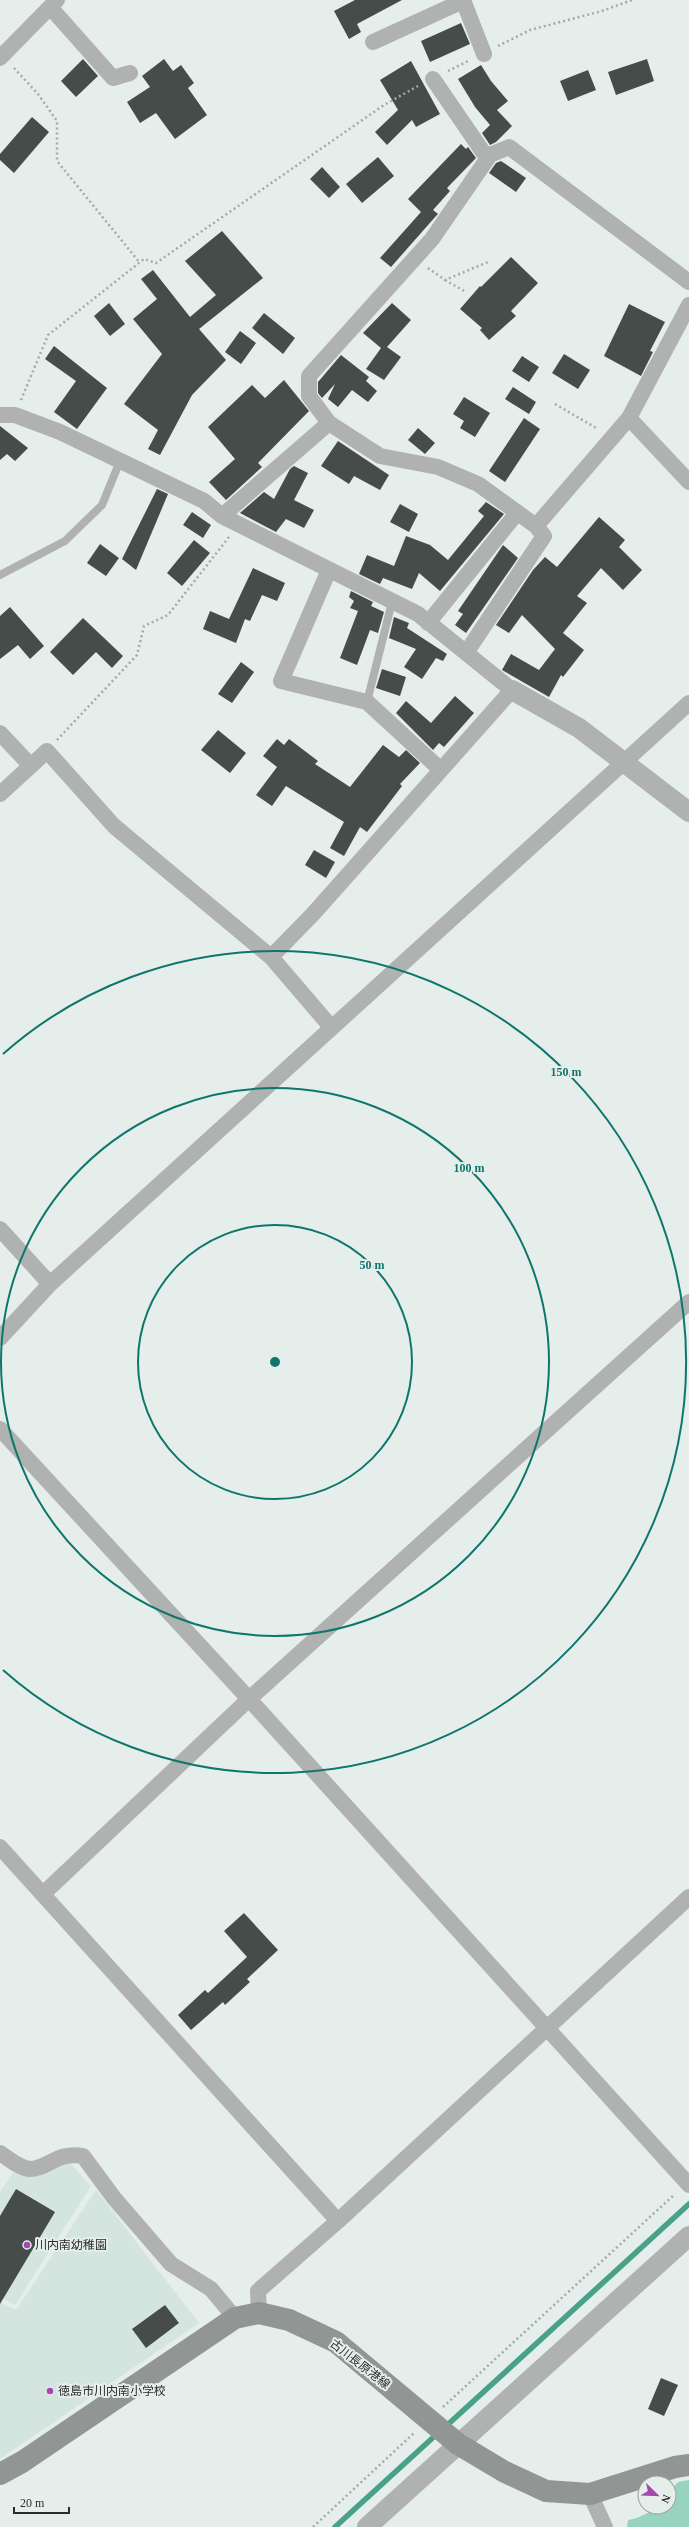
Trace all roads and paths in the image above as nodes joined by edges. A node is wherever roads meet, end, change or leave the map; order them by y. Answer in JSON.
{"nodes":[{"id":1,"x":632,"y":0,"type":"edge"},
{"id":2,"x":463,"y":1,"type":"edge"},
{"id":3,"x":53,"y":3,"type":"edge"},
{"id":4,"x":373,"y":42,"type":"dead end"},
{"id":5,"x":484,"y":54,"type":"junction"},
{"id":6,"x":1,"y":57,"type":"edge"},
{"id":7,"x":130,"y":73,"type":"dead end"},
{"id":8,"x":433,"y":79,"type":"junction"},
{"id":9,"x":490,"y":155,"type":"junction"},
{"id":10,"x":414,"y":259,"type":"junction"},
{"id":11,"x":488,"y":262,"type":"dead end"},
{"id":12,"x":140,"y":263,"type":"junction"},
{"id":13,"x":445,"y":280,"type":"junction"},
{"id":14,"x":689,"y":282,"type":"edge"},
{"id":15,"x":464,"y":291,"type":"dead end"},
{"id":16,"x":689,"y":305,"type":"edge"},
{"id":17,"x":555,"y":404,"type":"dead end"},
{"id":18,"x":8,"y":415,"type":"edge"},
{"id":19,"x":629,"y":418,"type":"junction"},
{"id":20,"x":329,"y":423,"type":"junction"},
{"id":21,"x":612,"y":438,"type":"junction"},
{"id":22,"x":120,"y":461,"type":"junction"},
{"id":23,"x":689,"y":482,"type":"edge"},
{"id":24,"x":517,"y":513,"type":"junction"},
{"id":25,"x":222,"y":516,"type":"junction"},
{"id":26,"x":239,"y":524,"type":"junction"},
{"id":27,"x":536,"y":526,"type":"junction"},
{"id":28,"x":329,"y":570,"type":"junction"},
{"id":29,"x":0,"y":575,"type":"edge"},
{"id":30,"x":392,"y":602,"type":"junction"},
{"id":31,"x":428,"y":623,"type":"junction"},
{"id":32,"x":466,"y":654,"type":"junction"},
{"id":33,"x":512,"y":690,"type":"junction"},
{"id":34,"x":367,"y":702,"type":"junction"},
{"id":35,"x":689,"y":703,"type":"edge"},
{"id":36,"x":0,"y":733,"type":"edge"},
{"id":37,"x":47,"y":751,"type":"junction"},
{"id":38,"x":625,"y":762,"type":"junction"},
{"id":39,"x":31,"y":766,"type":"junction"},
{"id":40,"x":441,"y":770,"type":"junction"},
{"id":41,"x":0,"y":794,"type":"edge"},
{"id":42,"x":689,"y":812,"type":"edge"},
{"id":43,"x":271,"y":957,"type":"junction"},
{"id":44,"x":331,"y":1027,"type":"junction"},
{"id":45,"x":0,"y":1229,"type":"edge"},
{"id":46,"x":50,"y":1284,"type":"junction"},
{"id":47,"x":689,"y":1302,"type":"edge"},
{"id":48,"x":0,"y":1338,"type":"edge"},
{"id":49,"x":0,"y":1429,"type":"edge"},
{"id":50,"x":249,"y":1699,"type":"junction"},
{"id":51,"x":0,"y":1847,"type":"edge"},
{"id":52,"x":43,"y":1894,"type":"junction"},
{"id":53,"x":689,"y":1897,"type":"edge"},
{"id":54,"x":545,"y":2027,"type":"junction"},
{"id":55,"x":0,"y":2153,"type":"edge"},
{"id":56,"x":688,"y":2184,"type":"edge"},
{"id":57,"x":338,"y":2221,"type":"junction"},
{"id":58,"x":689,"y":2236,"type":"edge"},
{"id":59,"x":258,"y":2313,"type":"junction"},
{"id":60,"x":235,"y":2318,"type":"junction"},
{"id":61,"x":431,"y":2421,"type":"junction"},
{"id":62,"x":454,"y":2441,"type":"junction"},
{"id":63,"x":689,"y":2465,"type":"edge"},
{"id":64,"x":0,"y":2474,"type":"edge"},
{"id":65,"x":590,"y":2494,"type":"junction"},
{"id":66,"x":313,"y":2527,"type":"edge"},
{"id":67,"x":368,"y":2527,"type":"edge"},
{"id":68,"x":605,"y":2527,"type":"edge"}],
"edges":[{"from":1,"to":5,"type":"path"},
{"from":2,"to":4,"type":"street"},
{"from":2,"to":5,"type":"street"},
{"from":3,"to":6,"type":"street"},
{"from":3,"to":7,"type":"street"},
{"from":5,"to":8,"type":"path"},
{"from":6,"to":12,"type":"path"},
{"from":8,"to":9,"type":"street"},
{"from":8,"to":12,"type":"path"},
{"from":9,"to":10,"type":"street"},
{"from":9,"to":14,"type":"street"},
{"from":10,"to":13,"type":"path"},
{"from":10,"to":20,"type":"street"},
{"from":11,"to":13,"type":"path"},
{"from":12,"to":18,"type":"path"},
{"from":13,"to":15,"type":"path"},
{"from":16,"to":19,"type":"street"},
{"from":17,"to":21,"type":"path"},
{"from":18,"to":22,"type":"street"},
{"from":19,"to":21,"type":"street"},
{"from":19,"to":23,"type":"street"},
{"from":20,"to":24,"type":"street"},
{"from":20,"to":25,"type":"street"},
{"from":21,"to":27,"type":"street"},
{"from":22,"to":25,"type":"street"},
{"from":22,"to":29,"type":"lane"},
{"from":24,"to":27,"type":"street"},
{"from":24,"to":31,"type":"street"},
{"from":25,"to":26,"type":"street"},
{"from":26,"to":28,"type":"street"},
{"from":26,"to":37,"type":"path"},
{"from":27,"to":32,"type":"street"},
{"from":28,"to":30,"type":"street"},
{"from":28,"to":34,"type":"street"},
{"from":30,"to":31,"type":"street"},
{"from":30,"to":34,"type":"lane"},
{"from":31,"to":32,"type":"street"},
{"from":32,"to":33,"type":"street"},
{"from":33,"to":38,"type":"street"},
{"from":33,"to":40,"type":"street"},
{"from":34,"to":40,"type":"street"},
{"from":35,"to":38,"type":"street"},
{"from":36,"to":39,"type":"street"},
{"from":37,"to":39,"type":"street"},
{"from":37,"to":43,"type":"street"},
{"from":38,"to":42,"type":"street"},
{"from":38,"to":44,"type":"street"},
{"from":39,"to":41,"type":"street"},
{"from":40,"to":43,"type":"street"},
{"from":43,"to":44,"type":"street"},
{"from":44,"to":46,"type":"street"},
{"from":45,"to":46,"type":"street"},
{"from":46,"to":48,"type":"street"},
{"from":47,"to":50,"type":"street"},
{"from":49,"to":50,"type":"street"},
{"from":50,"to":52,"type":"street"},
{"from":50,"to":54,"type":"street"},
{"from":51,"to":52,"type":"street"},
{"from":52,"to":57,"type":"street"},
{"from":53,"to":54,"type":"street"},
{"from":54,"to":56,"type":"street"},
{"from":54,"to":57,"type":"street"},
{"from":55,"to":60,"type":"street"},
{"from":56,"to":61,"type":"path"},
{"from":57,"to":59,"type":"street"},
{"from":58,"to":62,"type":"street"},
{"from":59,"to":60,"type":"main road","name":"古川長原港線"},
{"from":59,"to":61,"type":"main road","name":"古川長原港線"},
{"from":60,"to":64,"type":"main road","name":"古川長原港線"},
{"from":61,"to":62,"type":"main road","name":"古川長原港線"},
{"from":61,"to":66,"type":"path"},
{"from":62,"to":65,"type":"main road","name":"古川長原港線"},
{"from":62,"to":67,"type":"street"},
{"from":63,"to":65,"type":"main road","name":"古川長原港線"},
{"from":65,"to":68,"type":"street"}]}
